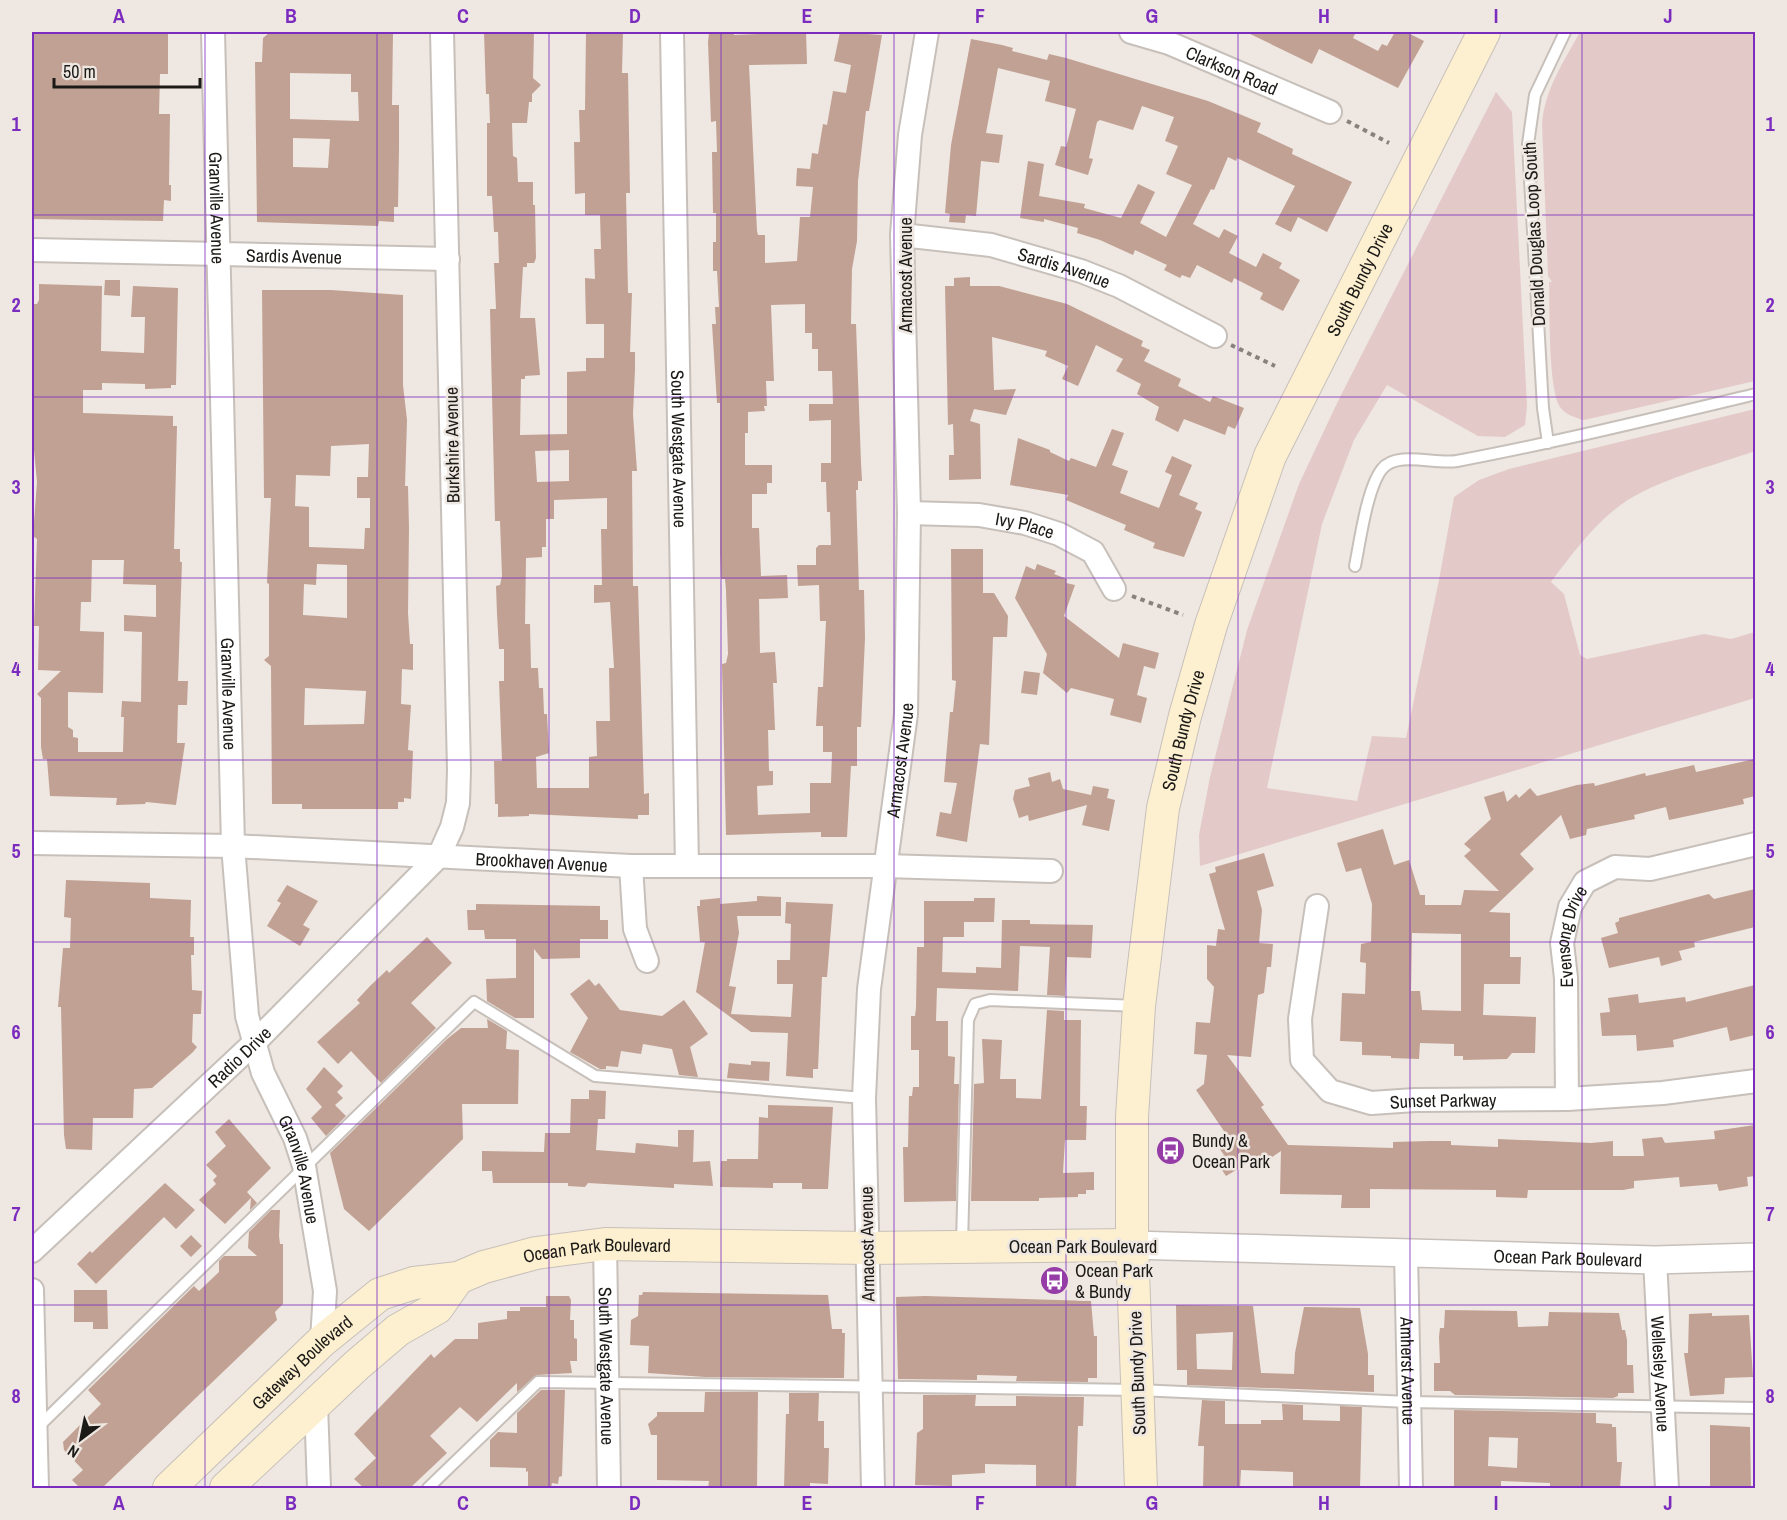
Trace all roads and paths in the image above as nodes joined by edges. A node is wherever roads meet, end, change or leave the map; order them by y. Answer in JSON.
{"nodes":[{"id":1,"x":213,"y":32,"type":"edge"},
{"id":2,"x":442,"y":32,"type":"edge"},
{"id":3,"x":672,"y":32,"type":"edge"},
{"id":4,"x":927,"y":32,"type":"edge"},
{"id":5,"x":1131,"y":32,"type":"edge"},
{"id":6,"x":1484,"y":32,"type":"edge"},
{"id":7,"x":1565,"y":32,"type":"edge"},
{"id":8,"x":1330,"y":112,"type":"dead end"},
{"id":9,"x":1366,"y":131,"type":"dead end"},
{"id":10,"x":1389,"y":143,"type":"dead end"},
{"id":11,"x":902,"y":235,"type":"junction"},
{"id":12,"x":32,"y":250,"type":"edge"},
{"id":13,"x":218,"y":254,"type":"junction"},
{"id":14,"x":448,"y":259,"type":"junction"},
{"id":15,"x":1215,"y":336,"type":"dead end"},
{"id":16,"x":1250,"y":354,"type":"dead end"},
{"id":17,"x":1275,"y":366,"type":"dead end"},
{"id":18,"x":1755,"y":394,"type":"edge"},
{"id":19,"x":1548,"y":443,"type":"junction"},
{"id":20,"x":909,"y":513,"type":"junction"},
{"id":21,"x":1355,"y":566,"type":"dead end"},
{"id":22,"x":1114,"y":589,"type":"joint"},
{"id":23,"x":1183,"y":615,"type":"dead end"},
{"id":24,"x":32,"y":843,"type":"edge"},
{"id":25,"x":1755,"y":844,"type":"edge"},
{"id":26,"x":233,"y":846,"type":"junction"},
{"id":27,"x":439,"y":856,"type":"junction"},
{"id":28,"x":631,"y":866,"type":"junction"},
{"id":29,"x":687,"y":866,"type":"junction"},
{"id":30,"x":885,"y":866,"type":"junction"},
{"id":31,"x":1051,"y":871,"type":"dead end"},
{"id":32,"x":1317,"y":906,"type":"dead end"},
{"id":33,"x":647,"y":961,"type":"dead end"},
{"id":34,"x":1139,"y":1006,"type":"junction"},
{"id":35,"x":254,"y":1042,"type":"junction"},
{"id":36,"x":1755,"y":1081,"type":"edge"},
{"id":37,"x":864,"y":1098,"type":"junction"},
{"id":38,"x":1566,"y":1099,"type":"junction"},
{"id":39,"x":304,"y":1166,"type":"junction"},
{"id":40,"x":604,"y":1244,"type":"junction"},
{"id":41,"x":1132,"y":1245,"type":"junction"},
{"id":42,"x":962,"y":1246,"type":"junction"},
{"id":43,"x":867,"y":1248,"type":"junction"},
{"id":44,"x":32,"y":1251,"type":"edge"},
{"id":45,"x":1406,"y":1254,"type":"junction"},
{"id":46,"x":1755,"y":1257,"type":"edge"},
{"id":47,"x":1656,"y":1260,"type":"junction"},
{"id":48,"x":471,"y":1273,"type":"junction"},
{"id":49,"x":414,"y":1283,"type":"junction"},
{"id":50,"x":32,"y":1290,"type":"edge"},
{"id":51,"x":322,"y":1341,"type":"junction"},
{"id":52,"x":607,"y":1383,"type":"junction"},
{"id":53,"x":871,"y":1388,"type":"junction"},
{"id":54,"x":1138,"y":1390,"type":"junction"},
{"id":55,"x":1409,"y":1402,"type":"junction"},
{"id":56,"x":316,"y":1405,"type":"junction"},
{"id":57,"x":1663,"y":1408,"type":"junction"},
{"id":58,"x":1755,"y":1408,"type":"edge"},
{"id":59,"x":33,"y":1432,"type":"edge"},
{"id":60,"x":37,"y":1488,"type":"edge"},
{"id":61,"x":169,"y":1488,"type":"edge"},
{"id":62,"x":225,"y":1488,"type":"edge"},
{"id":63,"x":319,"y":1488,"type":"edge"},
{"id":64,"x":428,"y":1488,"type":"edge"},
{"id":65,"x":609,"y":1488,"type":"edge"},
{"id":66,"x":873,"y":1488,"type":"edge"},
{"id":67,"x":1141,"y":1488,"type":"edge"},
{"id":68,"x":1411,"y":1488,"type":"edge"},
{"id":69,"x":1667,"y":1488,"type":"edge"}],
"edges":[{"from":1,"to":13,"type":"street","name":"Granville Avenue"},
{"from":2,"to":14,"type":"street","name":"Burkshire Avenue"},
{"from":3,"to":29,"type":"street","name":"South Westgate Avenue"},
{"from":4,"to":11,"type":"street","name":"Armacost Avenue"},
{"from":5,"to":8,"type":"street","name":"Clarkson Road"},
{"from":6,"to":34,"type":"main road","name":"South Bundy Drive"},
{"from":7,"to":19,"type":"lane","name":"Donald Douglas Loop South"},
{"from":9,"to":10,"type":"path"},
{"from":11,"to":15,"type":"street","name":"Sardis Avenue"},
{"from":11,"to":20,"type":"street","name":"Armacost Avenue"},
{"from":12,"to":13,"type":"street","name":"Sardis Avenue"},
{"from":13,"to":14,"type":"street","name":"Sardis Avenue"},
{"from":13,"to":26,"type":"street","name":"Granville Avenue"},
{"from":14,"to":27,"type":"street","name":"Burkshire Avenue"},
{"from":16,"to":17,"type":"path"},
{"from":18,"to":19,"type":"lane"},
{"from":19,"to":21,"type":"lane"},
{"from":20,"to":22,"type":"street","name":"Ivy Place"},
{"from":20,"to":30,"type":"street","name":"Armacost Avenue"},
{"from":22,"to":23,"type":"path"},
{"from":24,"to":26,"type":"street","name":"Brookhaven Avenue"},
{"from":25,"to":38,"type":"street","name":"Evensong Drive"},
{"from":26,"to":27,"type":"street","name":"Brookhaven Avenue"},
{"from":26,"to":35,"type":"street","name":"Granville Avenue"},
{"from":27,"to":28,"type":"street","name":"Brookhaven Avenue"},
{"from":27,"to":35,"type":"street","name":"Radio Drive"},
{"from":28,"to":29,"type":"street","name":"Brookhaven Avenue"},
{"from":28,"to":33,"type":"street"},
{"from":29,"to":30,"type":"street","name":"Brookhaven Avenue"},
{"from":30,"to":31,"type":"street","name":"Brookhaven Avenue"},
{"from":30,"to":37,"type":"street","name":"Armacost Avenue"},
{"from":32,"to":38,"type":"street","name":"Sunset Parkway"},
{"from":34,"to":41,"type":"main road","name":"South Bundy Drive"},
{"from":34,"to":42,"type":"lane"},
{"from":35,"to":39,"type":"street","name":"Granville Avenue"},
{"from":35,"to":44,"type":"street","name":"Radio Drive"},
{"from":36,"to":38,"type":"street","name":"Sunset Parkway"},
{"from":37,"to":39,"type":"lane"},
{"from":37,"to":43,"type":"street","name":"Armacost Avenue"},
{"from":39,"to":51,"type":"street","name":"Granville Avenue"},
{"from":39,"to":59,"type":"lane"},
{"from":40,"to":43,"type":"main road","name":"Ocean Park Boulevard"},
{"from":40,"to":48,"type":"main road","name":"Ocean Park Boulevard"},
{"from":40,"to":52,"type":"street","name":"South Westgate Avenue"},
{"from":41,"to":42,"type":"main road","name":"Ocean Park Boulevard"},
{"from":41,"to":45,"type":"street","name":"Ocean Park Boulevard"},
{"from":41,"to":54,"type":"main road","name":"South Bundy Drive"},
{"from":42,"to":43,"type":"main road","name":"Ocean Park Boulevard"},
{"from":43,"to":53,"type":"street","name":"Armacost Avenue"},
{"from":45,"to":47,"type":"street","name":"Ocean Park Boulevard"},
{"from":45,"to":55,"type":"street","name":"Amherst Avenue"},
{"from":46,"to":47,"type":"street","name":"Ocean Park Boulevard"},
{"from":47,"to":57,"type":"street","name":"Wellesley Avenue"},
{"from":48,"to":49,"type":"main road","name":"Gateway Boulevard"},
{"from":48,"to":56,"type":"main road"},
{"from":49,"to":51,"type":"main road","name":"Gateway Boulevard"},
{"from":49,"to":56,"type":"main road"},
{"from":50,"to":59,"type":"street"},
{"from":51,"to":61,"type":"main road","name":"Gateway Boulevard"},
{"from":51,"to":62,"type":"main road"},
{"from":52,"to":53,"type":"lane"},
{"from":52,"to":64,"type":"lane"},
{"from":52,"to":65,"type":"street","name":"South Westgate Avenue"},
{"from":53,"to":54,"type":"lane"},
{"from":53,"to":66,"type":"street","name":"Armacost Avenue"},
{"from":54,"to":55,"type":"lane"},
{"from":54,"to":67,"type":"main road","name":"South Bundy Drive"},
{"from":55,"to":57,"type":"lane"},
{"from":55,"to":68,"type":"street","name":"Amherst Avenue"},
{"from":56,"to":62,"type":"main road"},
{"from":56,"to":63,"type":"street"},
{"from":57,"to":58,"type":"lane"},
{"from":57,"to":69,"type":"street","name":"Wellesley Avenue"},
{"from":59,"to":60,"type":"street"}]}
